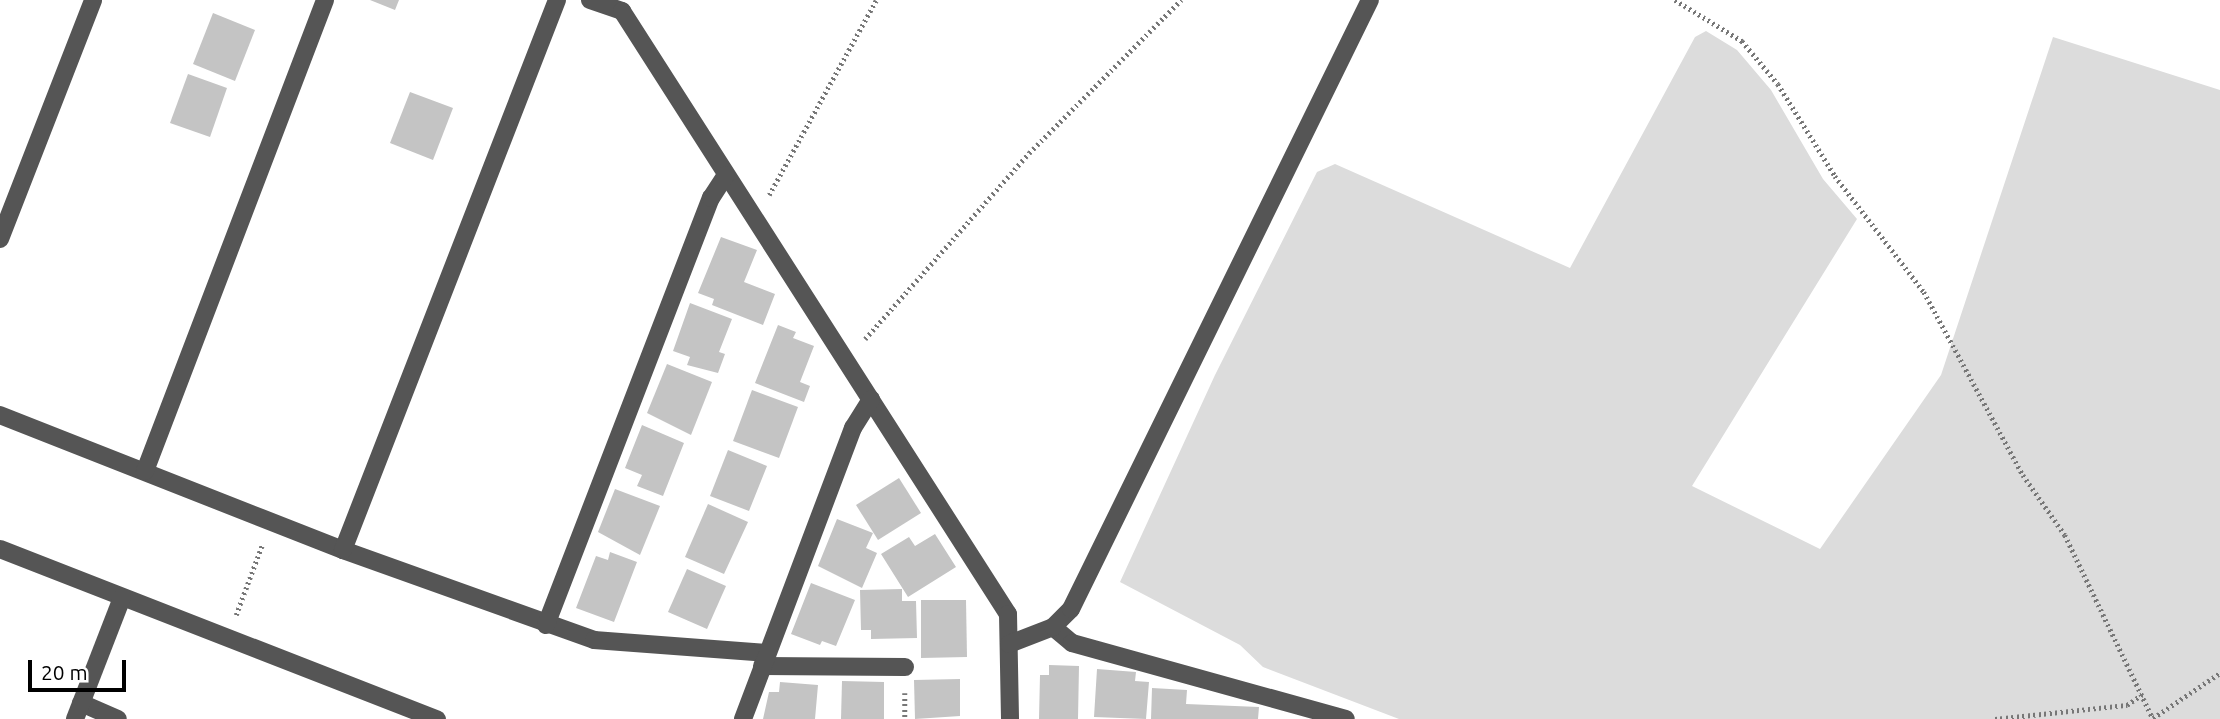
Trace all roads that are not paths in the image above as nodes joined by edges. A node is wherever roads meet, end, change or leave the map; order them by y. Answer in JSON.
{"nodes":[{"id":1,"x":93,"y":0,"type":"edge"},
{"id":2,"x":325,"y":0,"type":"edge"},
{"id":3,"x":557,"y":0,"type":"edge"},
{"id":4,"x":590,"y":0,"type":"edge"},
{"id":5,"x":1370,"y":0,"type":"edge"},
{"id":6,"x":618,"y":6,"type":"edge"},
{"id":7,"x":726,"y":175,"type":"junction"},
{"id":8,"x":0,"y":239,"type":"edge"},
{"id":9,"x":871,"y":399,"type":"junction"},
{"id":10,"x":0,"y":415,"type":"edge"},
{"id":11,"x":145,"y":471,"type":"junction"},
{"id":12,"x":0,"y":548,"type":"edge"},
{"id":13,"x":343,"y":550,"type":"junction"},
{"id":14,"x":122,"y":598,"type":"junction"},
{"id":15,"x":546,"y":625,"type":"junction"},
{"id":16,"x":1054,"y":627,"type":"junction"},
{"id":17,"x":1009,"y":644,"type":"junction"},
{"id":18,"x":764,"y":659,"type":"junction"},
{"id":19,"x":905,"y":667,"type":"dead end"},
{"id":20,"x":78,"y":711,"type":"edge"},
{"id":21,"x":118,"y":719,"type":"edge"},
{"id":22,"x":437,"y":719,"type":"edge"},
{"id":23,"x":743,"y":719,"type":"edge"},
{"id":24,"x":1010,"y":719,"type":"edge"},
{"id":25,"x":1346,"y":719,"type":"edge"}],
"edges":[{"from":1,"to":8,"type":"street"},
{"from":2,"to":11,"type":"street"},
{"from":3,"to":13,"type":"street"},
{"from":4,"to":6,"type":"street"},
{"from":5,"to":16,"type":"street"},
{"from":6,"to":7,"type":"street"},
{"from":7,"to":9,"type":"street"},
{"from":7,"to":15,"type":"street"},
{"from":9,"to":17,"type":"street"},
{"from":9,"to":18,"type":"street"},
{"from":10,"to":11,"type":"street"},
{"from":11,"to":13,"type":"street"},
{"from":12,"to":14,"type":"street"},
{"from":13,"to":15,"type":"street"},
{"from":14,"to":20,"type":"street"},
{"from":14,"to":22,"type":"street"},
{"from":15,"to":18,"type":"street"},
{"from":16,"to":17,"type":"street"},
{"from":16,"to":25,"type":"street"},
{"from":17,"to":24,"type":"street"},
{"from":18,"to":19,"type":"street"},
{"from":18,"to":23,"type":"street"},
{"from":20,"to":21,"type":"street"}]}
